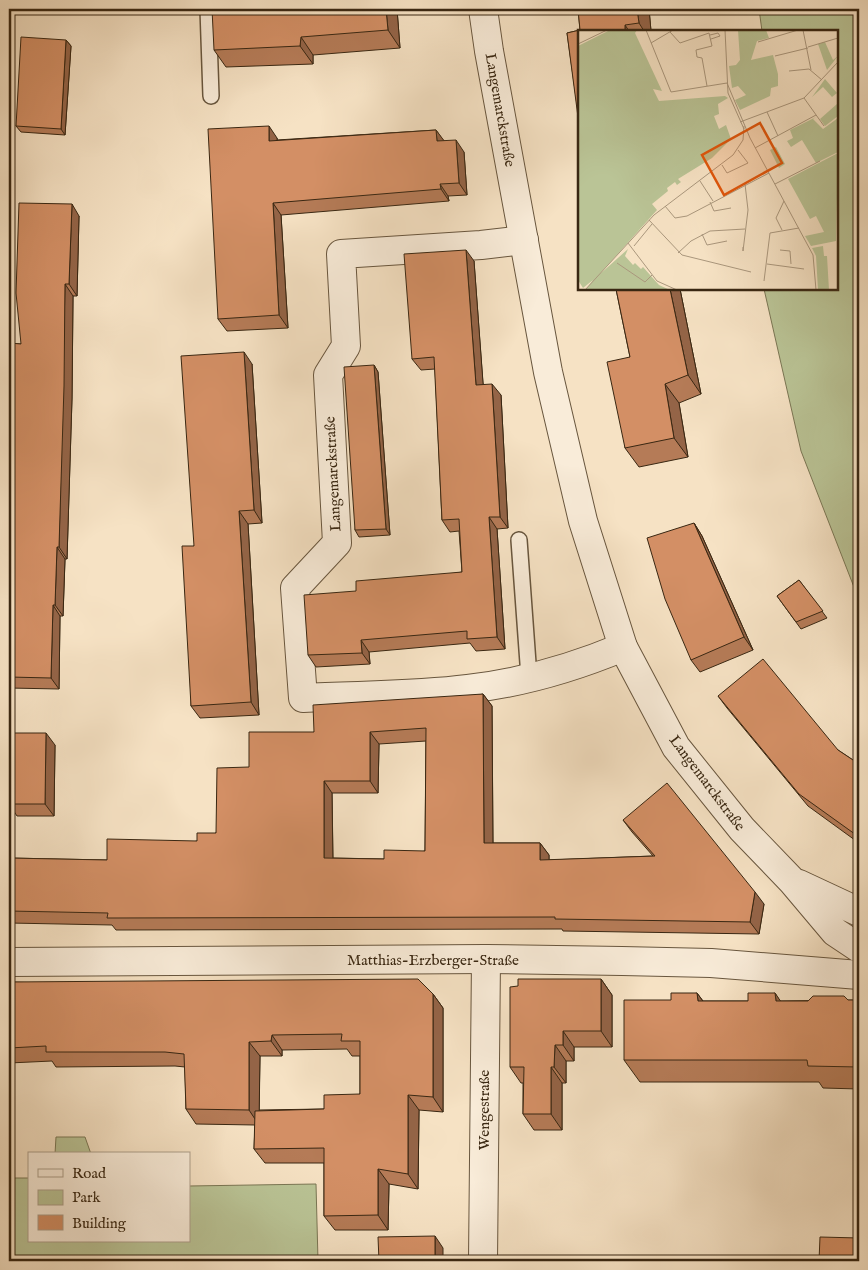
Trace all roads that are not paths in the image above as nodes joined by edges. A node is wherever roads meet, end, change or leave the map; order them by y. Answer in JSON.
{"nodes":[{"id":1,"x":208,"y":9,"type":"edge"},
{"id":2,"x":484,"y":9,"type":"edge"},
{"id":3,"x":211,"y":96,"type":"dead end"},
{"id":4,"x":524,"y":240,"type":"junction"},
{"id":5,"x":519,"y":540,"type":"dead end"},
{"id":6,"x":623,"y":648,"type":"junction"},
{"id":7,"x":529,"y":677,"type":"junction"},
{"id":8,"x":792,"y":881,"type":"junction"},
{"id":9,"x":859,"y":912,"type":"edge"},
{"id":10,"x":859,"y":948,"type":"edge"},
{"id":11,"x":486,"y":959,"type":"junction"},
{"id":12,"x":9,"y":962,"type":"edge"},
{"id":13,"x":859,"y":975,"type":"edge"},
{"id":14,"x":484,"y":1261,"type":"edge"}],
"edges":[{"from":1,"to":3,"type":"lane"},
{"from":2,"to":4,"type":"street","name":"Langemarckstraße"},
{"from":4,"to":6,"type":"street","name":"Langemarckstraße"},
{"from":4,"to":7,"type":"street","name":"Langemarckstraße"},
{"from":5,"to":7,"type":"lane"},
{"from":6,"to":7,"type":"street","name":"Langemarckstraße"},
{"from":6,"to":8,"type":"street","name":"Langemarckstraße"},
{"from":8,"to":9,"type":"street","name":"Langemarckstraße"},
{"from":8,"to":10,"type":"street","name":"Langemarckstraße"},
{"from":11,"to":12,"type":"street","name":"Matthias-Erzberger-Straße"},
{"from":11,"to":13,"type":"street","name":"Matthias-Erzberger-Straße"},
{"from":11,"to":14,"type":"street","name":"Wengestraße"}]}
